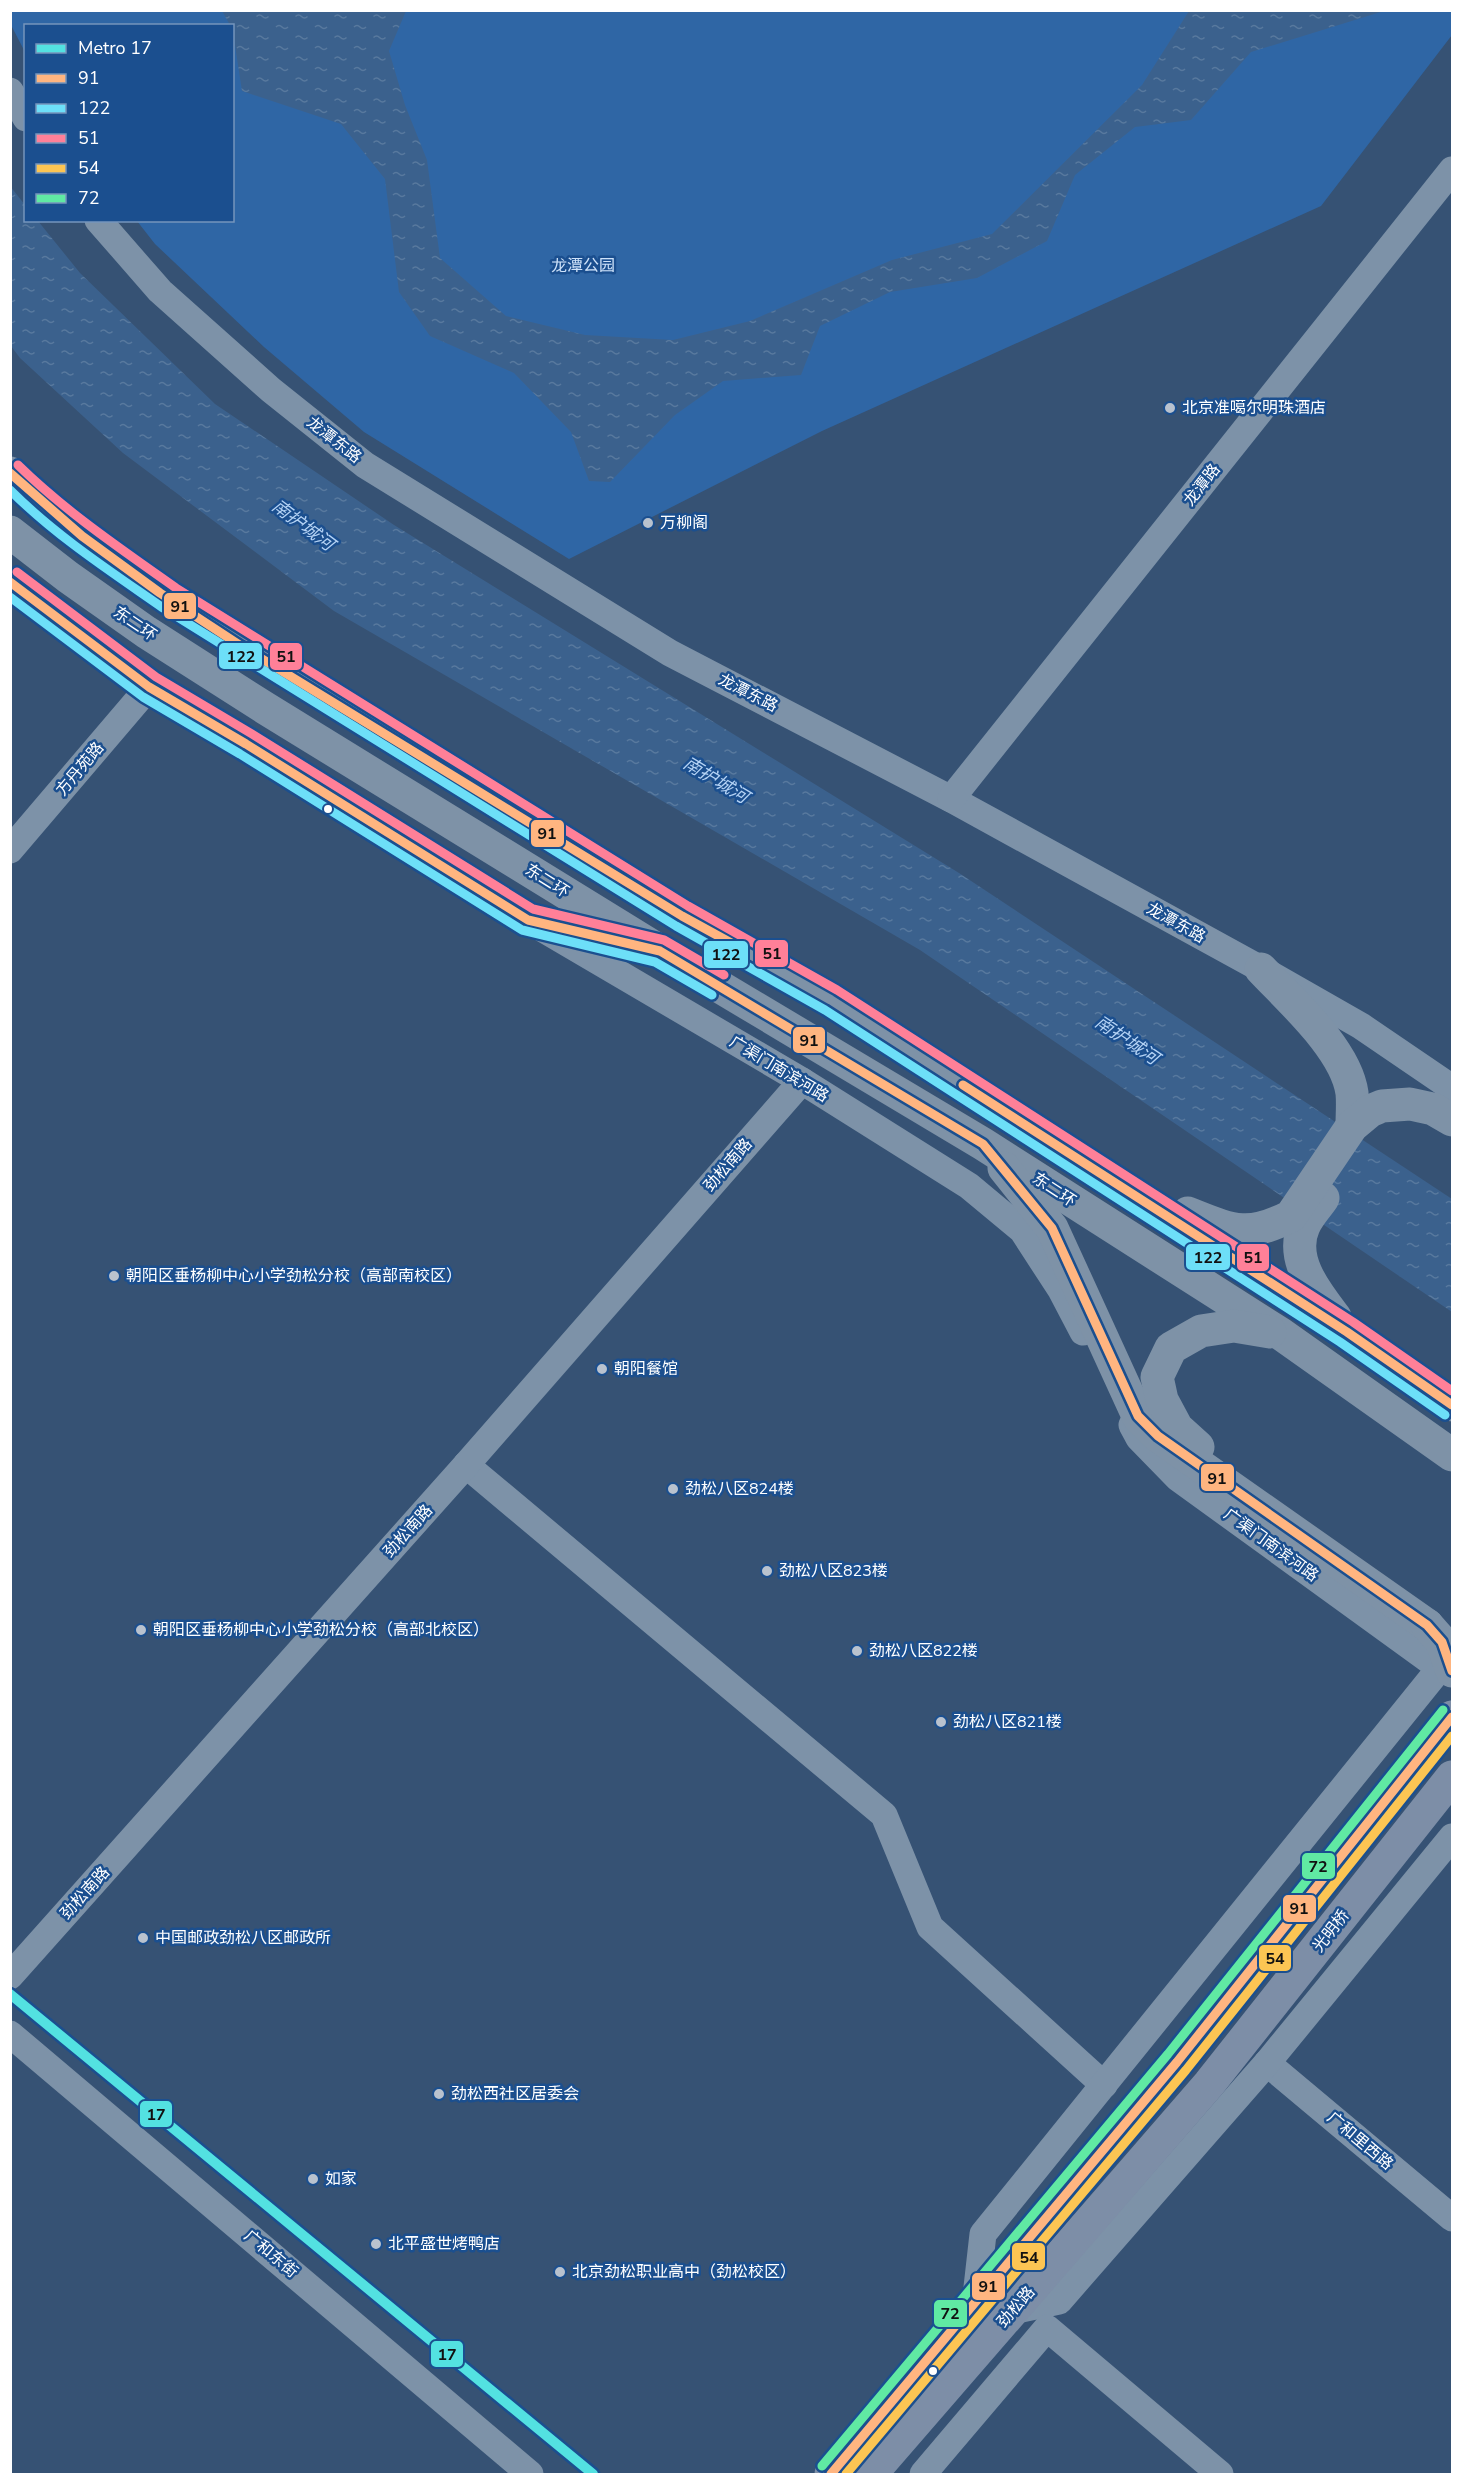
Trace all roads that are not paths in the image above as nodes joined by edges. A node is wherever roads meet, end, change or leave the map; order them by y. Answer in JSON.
{"nodes":[{"id":1,"x":10,"y":91,"type":"edge"},
{"id":2,"x":24,"y":115,"type":"edge"},
{"id":3,"x":1452,"y":170,"type":"edge"},
{"id":4,"x":100,"y":222,"type":"edge"},
{"id":5,"x":10,"y":473,"type":"edge"},
{"id":6,"x":10,"y":532,"type":"edge"},
{"id":7,"x":10,"y":582,"type":"edge"},
{"id":8,"x":149,"y":687,"type":"junction"},
{"id":9,"x":951,"y":799,"type":"junction"},
{"id":10,"x":10,"y":850,"type":"edge"},
{"id":11,"x":528,"y":920,"type":"junction"},
{"id":12,"x":660,"y":951,"type":"junction"},
{"id":13,"x":1261,"y":969,"type":"junction"},
{"id":14,"x":802,"y":1081,"type":"junction"},
{"id":15,"x":1452,"y":1088,"type":"edge"},
{"id":16,"x":1452,"y":1120,"type":"edge"},
{"id":17,"x":1359,"y":1131,"type":"junction"},
{"id":18,"x":1452,"y":1137,"type":"edge"},
{"id":19,"x":983,"y":1144,"type":"junction"},
{"id":20,"x":1151,"y":1205,"type":"junction"},
{"id":21,"x":1297,"y":1221,"type":"junction"},
{"id":22,"x":1347,"y":1332,"type":"junction"},
{"id":23,"x":1281,"y":1334,"type":"junction"},
{"id":24,"x":1452,"y":1405,"type":"edge"},
{"id":25,"x":1452,"y":1455,"type":"edge"},
{"id":26,"x":466,"y":1466,"type":"junction"},
{"id":27,"x":1438,"y":1622,"type":"edge"},
{"id":28,"x":1449,"y":1668,"type":"edge"},
{"id":29,"x":1452,"y":1717,"type":"edge"},
{"id":30,"x":1452,"y":1777,"type":"edge"},
{"id":31,"x":1452,"y":1837,"type":"edge"},
{"id":32,"x":10,"y":1976,"type":"edge"},
{"id":33,"x":10,"y":2034,"type":"edge"},
{"id":34,"x":1267,"y":2063,"type":"junction"},
{"id":35,"x":1209,"y":2084,"type":"joint"},
{"id":36,"x":1104,"y":2085,"type":"junction"},
{"id":37,"x":1452,"y":2218,"type":"edge"},
{"id":38,"x":975,"y":2305,"type":"junction"},
{"id":39,"x":1012,"y":2312,"type":"junction"},
{"id":40,"x":531,"y":2475,"type":"edge"},
{"id":41,"x":831,"y":2475,"type":"edge"},
{"id":42,"x":871,"y":2475,"type":"edge"},
{"id":43,"x":923,"y":2475,"type":"edge"},
{"id":44,"x":1220,"y":2475,"type":"edge"}],
"edges":[{"from":1,"to":2,"type":"street"},
{"from":3,"to":9,"type":"street","name":"龙潭路"},
{"from":4,"to":9,"type":"street","name":"龙潭东路"},
{"from":5,"to":20,"type":"highway"},
{"from":6,"to":12,"type":"highway","name":"东二环"},
{"from":7,"to":8,"type":"street","name":"广渠门南滨河路"},
{"from":8,"to":10,"type":"street","name":"方丹苑路"},
{"from":8,"to":11,"type":"street","name":"广渠门南滨河路"},
{"from":9,"to":13,"type":"street","name":"龙潭东路"},
{"from":11,"to":12,"type":"highway"},
{"from":11,"to":14,"type":"street","name":"广渠门南滨河路"},
{"from":12,"to":19,"type":"highway","name":"东二环"},
{"from":13,"to":15,"type":"street","name":"龙潭东路"},
{"from":13,"to":17,"type":"highway"},
{"from":14,"to":26,"type":"street","name":"劲松南路"},
{"from":14,"to":28,"type":"street","name":"广渠门南滨河路"},
{"from":16,"to":17,"type":"highway"},
{"from":17,"to":18,"type":"highway"},
{"from":17,"to":21,"type":"highway"},
{"from":19,"to":23,"type":"highway","name":"东二环"},
{"from":19,"to":27,"type":"highway"},
{"from":20,"to":21,"type":"highway"},
{"from":20,"to":22,"type":"highway"},
{"from":21,"to":22,"type":"highway"},
{"from":22,"to":24,"type":"highway"},
{"from":23,"to":25,"type":"highway","name":"东二环"},
{"from":23,"to":27,"type":"highway"},
{"from":26,"to":32,"type":"street","name":"劲松南路"},
{"from":26,"to":36,"type":"street"},
{"from":27,"to":28,"type":"highway","bridge":true},
{"from":28,"to":36,"type":"street"},
{"from":29,"to":38,"type":"main road","name":"劲松路"},
{"from":30,"to":35,"type":"main road","name":"光明桥"},
{"from":31,"to":34,"type":"street"},
{"from":33,"to":40,"type":"street","name":"广和东街"},
{"from":34,"to":37,"type":"street","name":"广和里西路"},
{"from":34,"to":39,"type":"street"},
{"from":35,"to":39,"type":"main road","name":"劲松路"},
{"from":36,"to":38,"type":"street"},
{"from":38,"to":41,"type":"main road","name":"劲松路"},
{"from":39,"to":42,"type":"main road","name":"劲松路"},
{"from":43,"to":44,"type":"street"}]}
